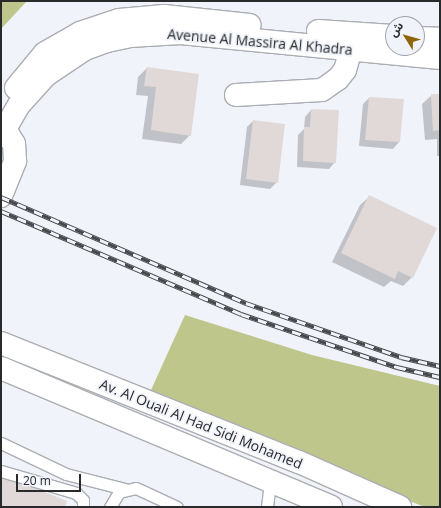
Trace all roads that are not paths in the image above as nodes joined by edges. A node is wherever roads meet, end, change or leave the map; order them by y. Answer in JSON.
{"nodes":[{"id":1,"x":385,"y":36,"type":"edge"},
{"id":2,"x":425,"y":38,"type":"edge"},
{"id":3,"x":440,"y":39,"type":"edge"},
{"id":4,"x":352,"y":49,"type":"junction"},
{"id":5,"x":440,"y":58,"type":"edge"},
{"id":6,"x":236,"y":95,"type":"dead end"},
{"id":7,"x":4,"y":115,"type":"edge"},
{"id":8,"x":1,"y":196,"type":"edge"},
{"id":9,"x":1,"y":331,"type":"edge"},
{"id":10,"x":1,"y":343,"type":"edge"},
{"id":11,"x":41,"y":360,"type":"junction"},
{"id":12,"x":1,"y":368,"type":"edge"},
{"id":13,"x":1,"y":379,"type":"edge"},
{"id":14,"x":28,"y":380,"type":"junction"},
{"id":15,"x":1,"y":443,"type":"edge"},
{"id":16,"x":1,"y":472,"type":"edge"},
{"id":17,"x":270,"y":481,"type":"junction"},
{"id":18,"x":125,"y":489,"type":"junction"},
{"id":19,"x":83,"y":507,"type":"edge"},
{"id":20,"x":110,"y":507,"type":"edge"},
{"id":21,"x":177,"y":507,"type":"edge"},
{"id":22,"x":267,"y":507,"type":"edge"},
{"id":23,"x":331,"y":507,"type":"edge"},
{"id":24,"x":400,"y":507,"type":"edge"}],
"edges":[{"from":1,"to":7,"type":"main road","name":"Avenue Al Massira Al Khadra"},
{"from":2,"to":3,"type":"main road"},
{"from":4,"to":5,"type":"main road","name":"Avenue Al Massira Al Khadra"},
{"from":4,"to":6,"type":"main road"},
{"from":4,"to":7,"type":"main road","name":"Avenue Al Massira Al Khadra"},
{"from":7,"to":8,"type":"main road"},
{"from":9,"to":11,"type":"main road"},
{"from":10,"to":11,"type":"main road","name":"Av. Al Ouali Al Had Sidi Mohamed"},
{"from":11,"to":24,"type":"main road","name":"Av. Al Ouali Al Had Sidi Mohamed"},
{"from":12,"to":14,"type":"main road","name":"Av. Al Ouali Al Had Sidi Mohamed"},
{"from":13,"to":14,"type":"main road"},
{"from":14,"to":17,"type":"main road","name":"Av. Al Ouali Al Had Sidi Mohamed"},
{"from":15,"to":18,"type":"lane"},
{"from":16,"to":19,"type":"lane"},
{"from":17,"to":22,"type":"lane"},
{"from":17,"to":23,"type":"main road","name":"Av. Al Ouali Al Had Sidi Mohamed"},
{"from":18,"to":20,"type":"lane"},
{"from":18,"to":21,"type":"lane"}]}
